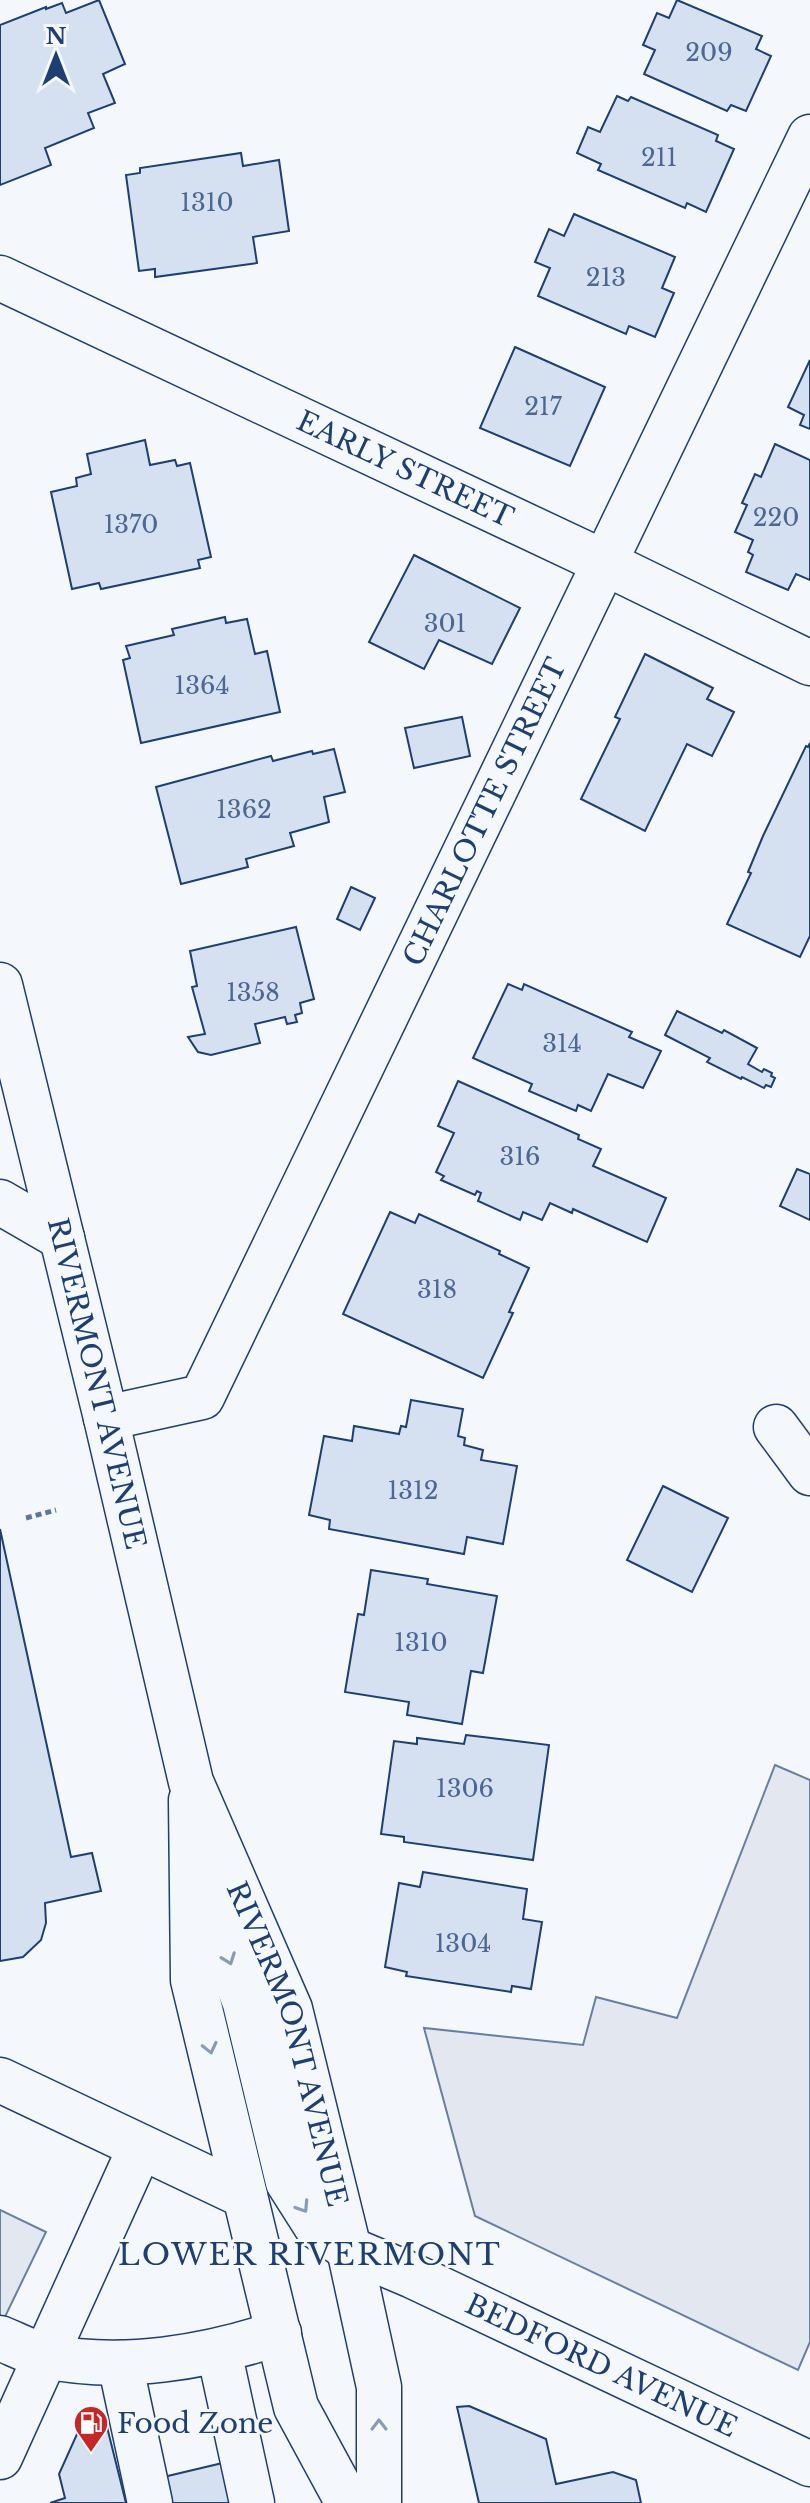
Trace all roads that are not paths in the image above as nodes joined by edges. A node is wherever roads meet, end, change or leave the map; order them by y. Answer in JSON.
{"nodes":[{"id":1,"x":810,"y":137,"type":"edge"},
{"id":2,"x":0,"y":278,"type":"edge"},
{"id":3,"x":603,"y":562,"type":"junction"},
{"id":4,"x":810,"y":663,"type":"edge"},
{"id":5,"x":0,"y":985,"type":"edge"},
{"id":6,"x":0,"y":1202,"type":"edge"},
{"id":7,"x":62,"y":1238,"type":"junction"},
{"id":8,"x":106,"y":1418,"type":"junction"},
{"id":9,"x":776,"y":1427,"type":"dead end"},
{"id":10,"x":810,"y":1473,"type":"edge"},
{"id":11,"x":191,"y":1782,"type":"junction"},
{"id":12,"x":192,"y":1860,"type":"junction"},
{"id":13,"x":0,"y":2080,"type":"edge"},
{"id":14,"x":140,"y":2148,"type":"junction"},
{"id":15,"x":245,"y":2196,"type":"junction"},
{"id":16,"x":349,"y":2249,"type":"junction"},
{"id":17,"x":279,"y":2333,"type":"junction"},
{"id":18,"x":0,"y":2338,"type":"edge"},
{"id":19,"x":219,"y":2351,"type":"junction"},
{"id":20,"x":46,"y":2356,"type":"junction"},
{"id":21,"x":120,"y":2363,"type":"junction"},
{"id":22,"x":0,"y":2457,"type":"edge"},
{"id":23,"x":810,"y":2464,"type":"edge"},
{"id":24,"x":150,"y":2503,"type":"edge"},
{"id":25,"x":252,"y":2503,"type":"edge"},
{"id":26,"x":348,"y":2503,"type":"edge"},
{"id":27,"x":379,"y":2503,"type":"edge"}],
"edges":[{"from":1,"to":3,"type":"street","name":"CHARLOTTE STREET"},
{"from":2,"to":3,"type":"street","name":"EARLY STREET"},
{"from":3,"to":4,"type":"street","name":"EARLY STREET"},
{"from":3,"to":8,"type":"street","name":"CHARLOTTE STREET"},
{"from":5,"to":7,"type":"street","name":"RIVERMONT AVENUE"},
{"from":6,"to":7,"type":"street"},
{"from":7,"to":8,"type":"street","name":"RIVERMONT AVENUE"},
{"from":8,"to":11,"type":"street","name":"RIVERMONT AVENUE"},
{"from":9,"to":10,"type":"street"},
{"from":11,"to":12,"type":"street","name":"RIVERMONT AVENUE"},
{"from":11,"to":16,"type":"street","name":"RIVERMONT AVENUE"},
{"from":12,"to":15,"type":"street","name":"RIVERMONT AVENUE","one_way":true},
{"from":12,"to":16,"type":"street","name":"BEDFORD AVENUE","one_way":true},
{"from":13,"to":14,"type":"street"},
{"from":14,"to":15,"type":"street"},
{"from":14,"to":20,"type":"street"},
{"from":15,"to":17,"type":"street","name":"RIVERMONT AVENUE"},
{"from":16,"to":23,"type":"street","name":"BEDFORD AVENUE"},
{"from":27,"to":16,"type":"street","name":"RIVERMONT AVENUE","one_way":true},
{"from":17,"to":19,"type":"street"},
{"from":17,"to":26,"type":"street","name":"RIVERMONT AVENUE"},
{"from":18,"to":20,"type":"street"},
{"from":19,"to":21,"type":"street"},
{"from":19,"to":25,"type":"street"},
{"from":20,"to":21,"type":"street"},
{"from":20,"to":22,"type":"street"},
{"from":21,"to":24,"type":"street"}]}
